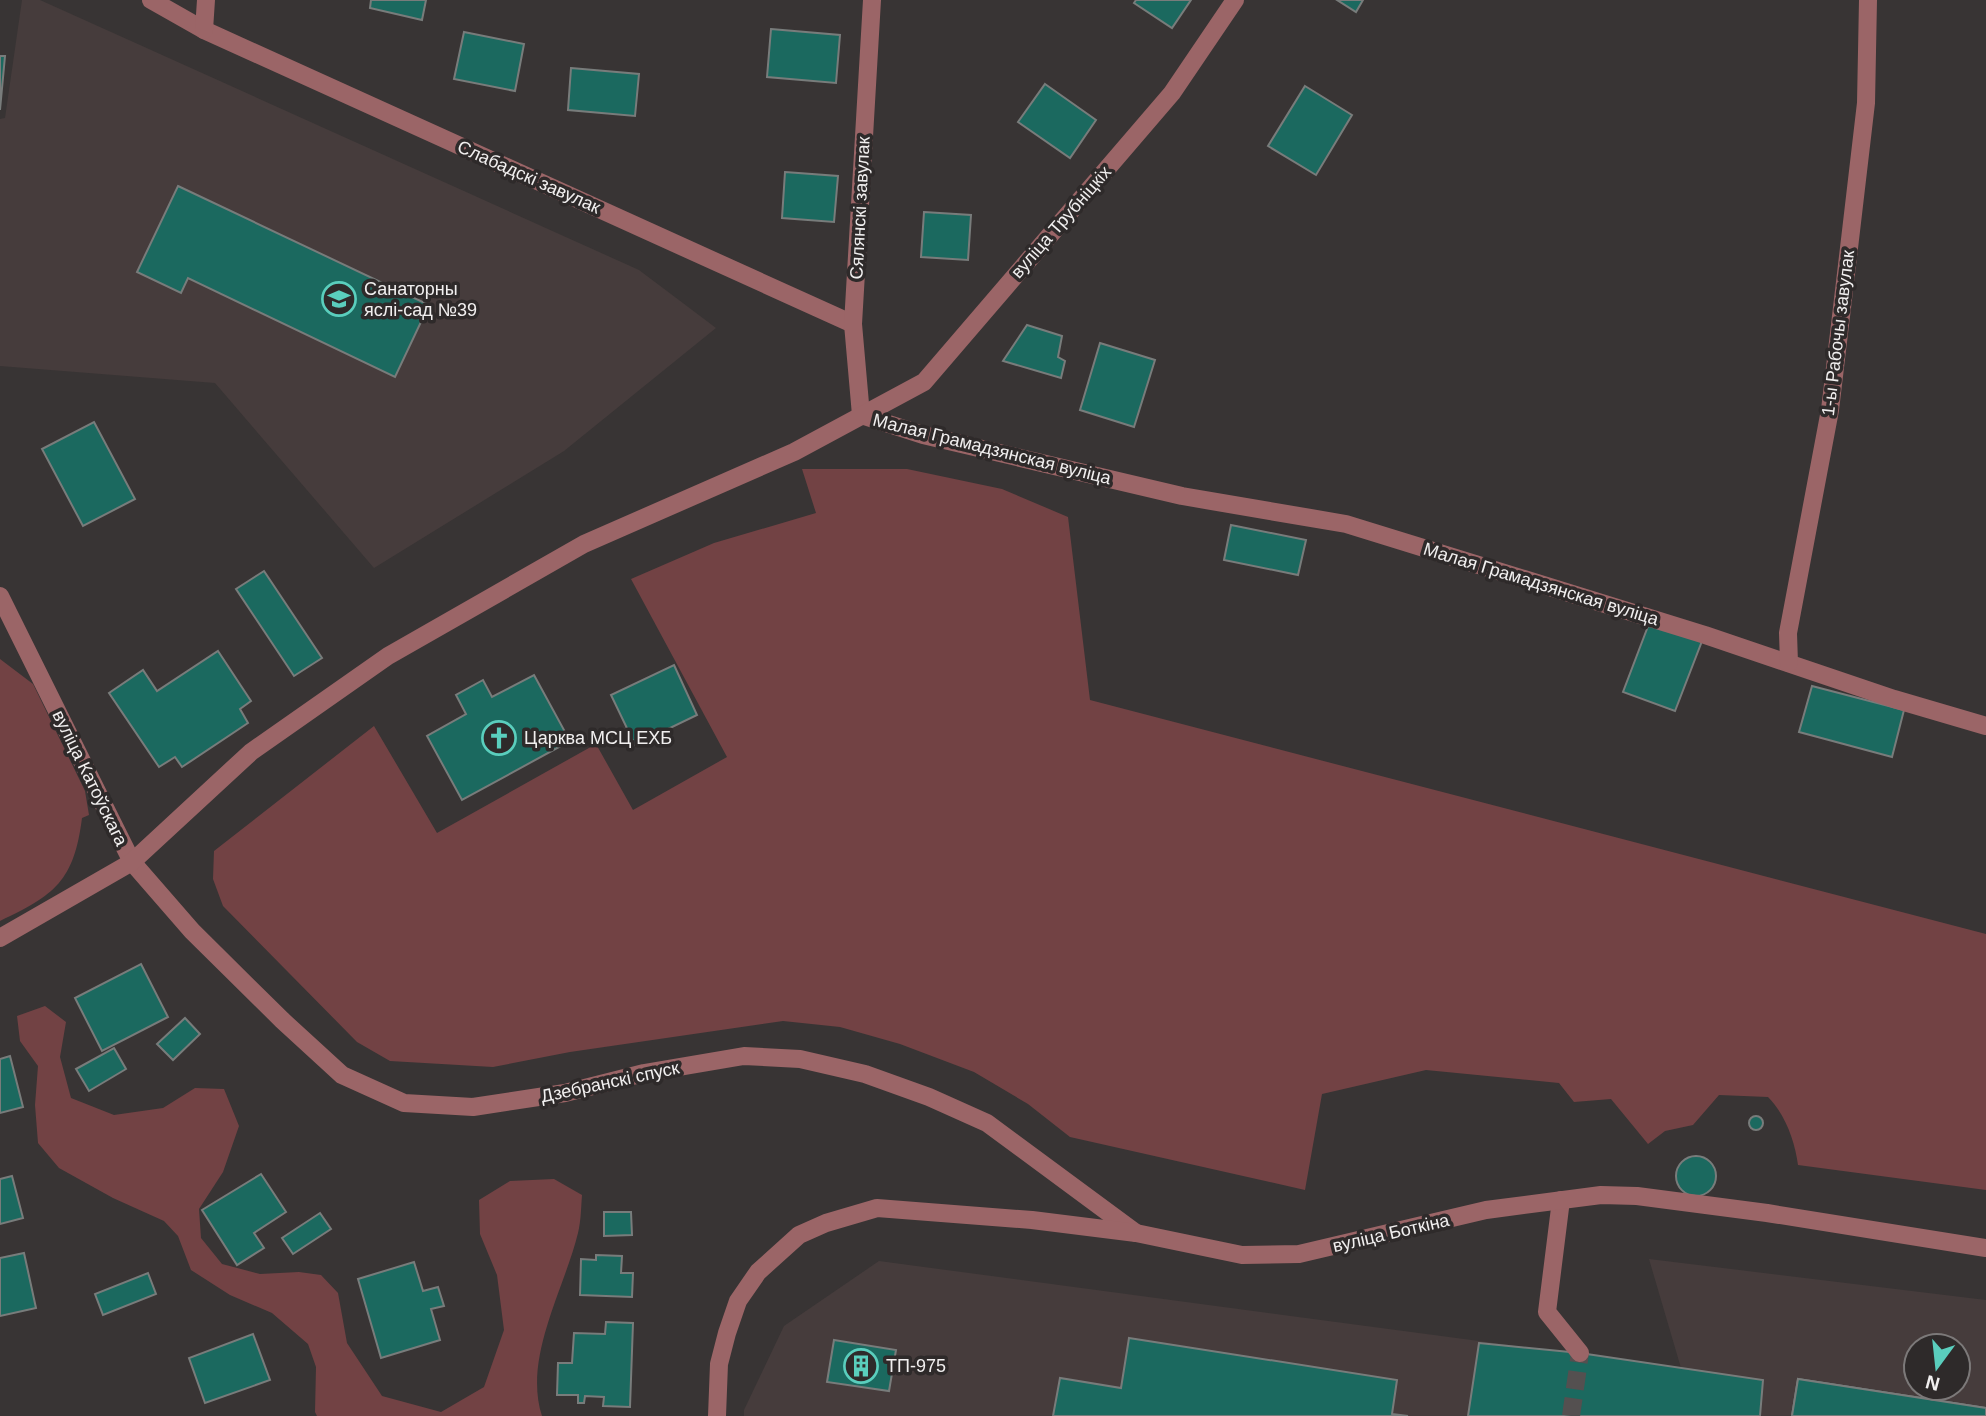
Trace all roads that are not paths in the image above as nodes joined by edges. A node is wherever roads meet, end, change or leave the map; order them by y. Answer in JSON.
{"nodes":[{"id":1,"x":151,"y":0,"type":"edge"},
{"id":2,"x":206,"y":0,"type":"edge"},
{"id":3,"x":872,"y":0,"type":"edge"},
{"id":4,"x":1234,"y":0,"type":"edge"},
{"id":5,"x":1868,"y":0,"type":"edge"},
{"id":6,"x":204,"y":30,"type":"junction"},
{"id":7,"x":853,"y":324,"type":"junction"},
{"id":8,"x":861,"y":415,"type":"junction"},
{"id":9,"x":0,"y":596,"type":"edge"},
{"id":10,"x":1789,"y":663,"type":"junction"},
{"id":11,"x":1986,"y":726,"type":"edge"},
{"id":12,"x":132,"y":862,"type":"junction"},
{"id":13,"x":0,"y":938,"type":"edge"},
{"id":14,"x":1561,"y":1200,"type":"junction"},
{"id":15,"x":1136,"y":1233,"type":"junction"},
{"id":16,"x":1986,"y":1248,"type":"edge"},
{"id":17,"x":1580,"y":1353,"type":"dead end"},
{"id":18,"x":717,"y":1416,"type":"edge"}],
"edges":[{"from":1,"to":6,"type":"street","name":"Слабадскі завулак"},
{"from":2,"to":6,"type":"street"},
{"from":3,"to":7,"type":"street","name":"Сялянскі завулак"},
{"from":4,"to":8,"type":"street","name":"вуліца Трубніцкіх"},
{"from":5,"to":10,"type":"street","name":"1-ы Рабочы завулак"},
{"from":6,"to":7,"type":"street","name":"Слабадскі завулак"},
{"from":7,"to":8,"type":"street","name":"Сялянскі завулак"},
{"from":8,"to":10,"type":"street","name":"Малая Грамадзянская вуліца"},
{"from":8,"to":12,"type":"street","name":"Малая Грамадзянская вуліца"},
{"from":9,"to":12,"type":"street","name":"вуліца Катоўскага"},
{"from":10,"to":11,"type":"street","name":"Малая Грамадзянская вуліца"},
{"from":12,"to":13,"type":"street","name":"вуліца Катоўскага"},
{"from":12,"to":15,"type":"street","name":"Дзебранскі спуск"},
{"from":14,"to":15,"type":"street","name":"вуліца Боткіна"},
{"from":14,"to":16,"type":"street","name":"вуліца Боткіна"},
{"from":14,"to":17,"type":"street"},
{"from":15,"to":18,"type":"street","name":"вуліца Боткіна"}]}
